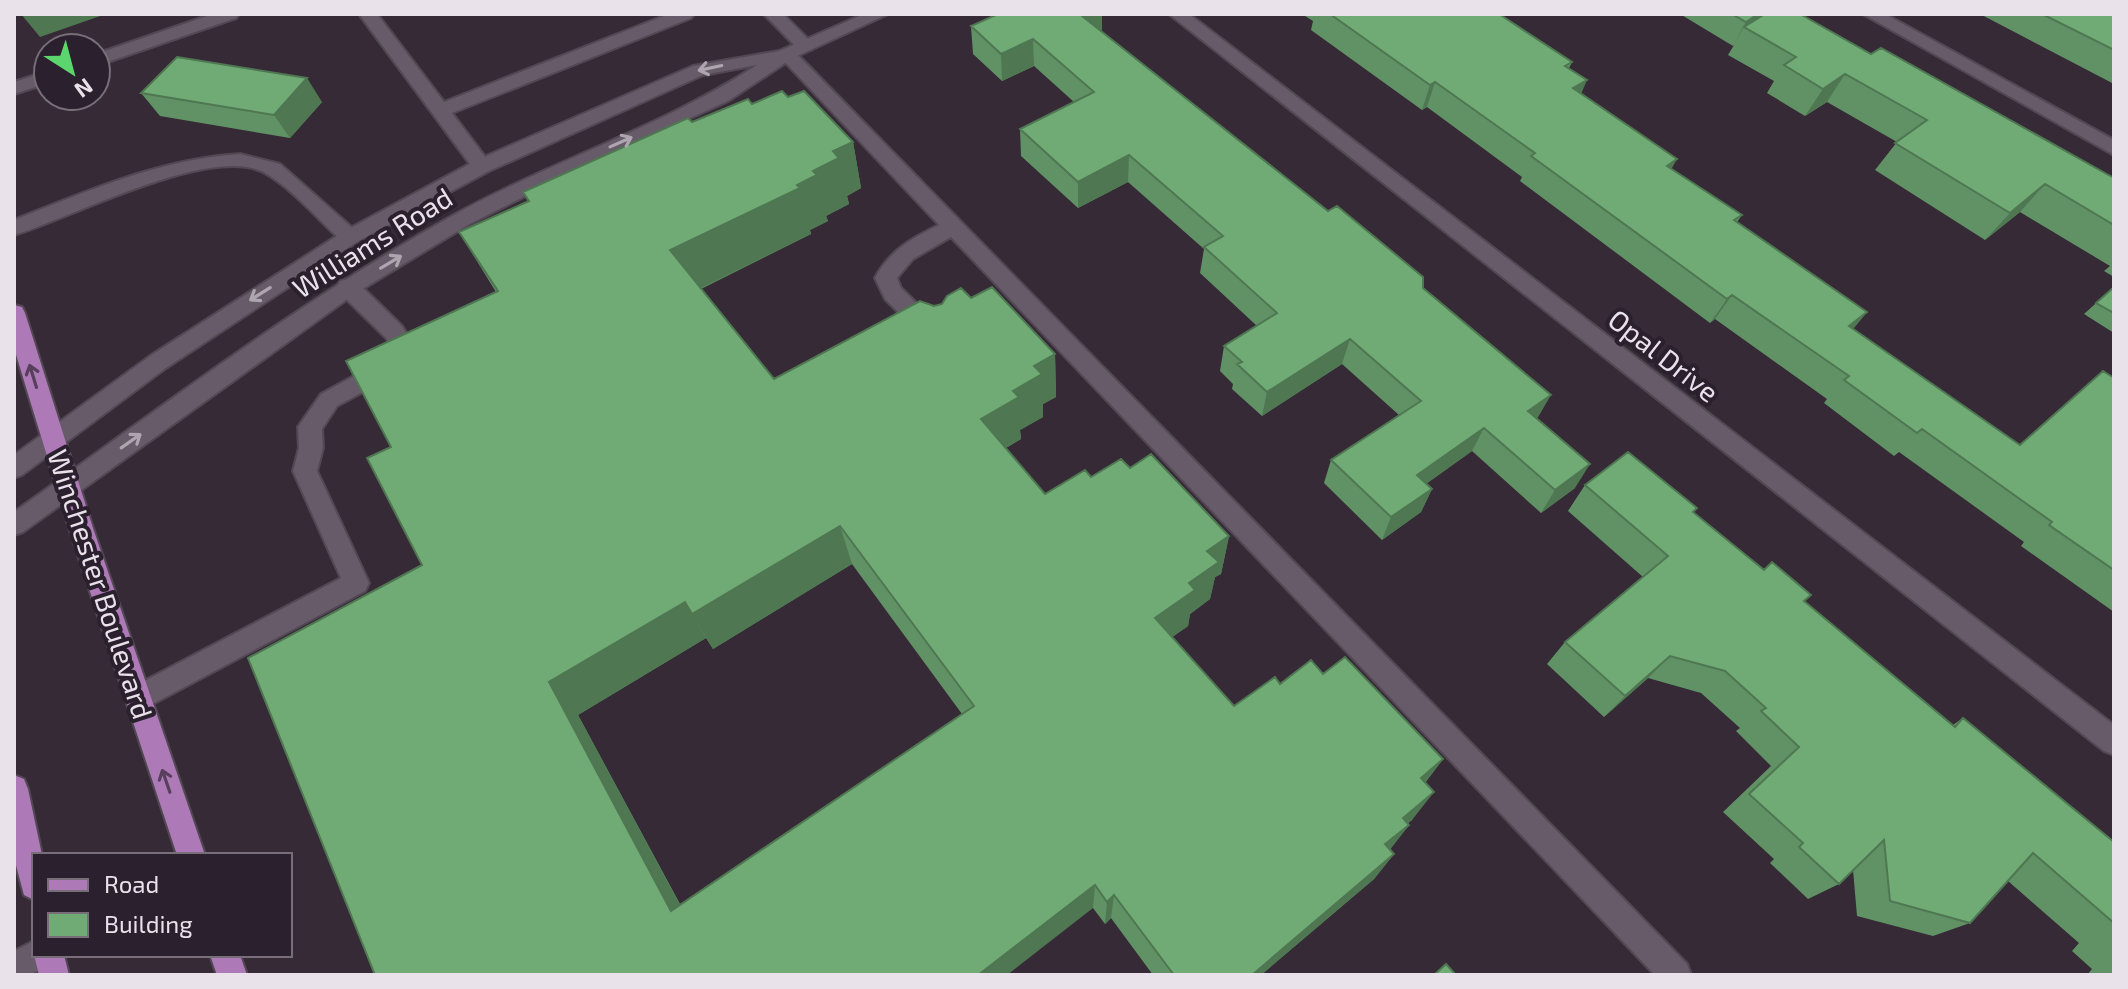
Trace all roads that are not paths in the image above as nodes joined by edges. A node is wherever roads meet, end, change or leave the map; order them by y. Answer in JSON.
{"nodes":[{"id":1,"x":368,"y":14,"type":"edge"},
{"id":2,"x":685,"y":14,"type":"edge"},
{"id":3,"x":773,"y":14,"type":"edge"},
{"id":4,"x":879,"y":14,"type":"edge"},
{"id":5,"x":1178,"y":14,"type":"edge"},
{"id":6,"x":1872,"y":14,"type":"edge"},
{"id":7,"x":224,"y":15,"type":"edge"},
{"id":8,"x":796,"y":50,"type":"junction"},
{"id":9,"x":112,"y":54,"type":"edge"},
{"id":10,"x":440,"y":111,"type":"junction"},
{"id":11,"x":2114,"y":148,"type":"edge"},
{"id":12,"x":482,"y":166,"type":"junction"},
{"id":13,"x":954,"y":226,"type":"junction"},
{"id":14,"x":14,"y":228,"type":"edge"},
{"id":15,"x":350,"y":237,"type":"junction"},
{"id":16,"x":348,"y":287,"type":"junction"},
{"id":17,"x":14,"y":313,"type":"edge"},
{"id":18,"x":939,"y":339,"type":"edge"},
{"id":19,"x":53,"y":439,"type":"junction"},
{"id":20,"x":14,"y":468,"type":"edge"},
{"id":21,"x":68,"y":487,"type":"junction"},
{"id":22,"x":14,"y":525,"type":"edge"},
{"id":23,"x":138,"y":698,"type":"junction"},
{"id":24,"x":2114,"y":742,"type":"edge"},
{"id":25,"x":14,"y":789,"type":"edge"},
{"id":26,"x":190,"y":853,"type":"edge"},
{"id":27,"x":32,"y":875,"type":"edge"},
{"id":28,"x":33,"y":957,"type":"edge"},
{"id":29,"x":14,"y":968,"type":"edge"},
{"id":30,"x":1676,"y":975,"type":"edge"}],
"edges":[{"from":1,"to":10,"type":"street"},
{"from":2,"to":10,"type":"street"},
{"from":3,"to":8,"type":"street"},
{"from":4,"to":8,"type":"street","name":"Williams Road"},
{"from":5,"to":24,"type":"street","name":"Opal Drive"},
{"from":6,"to":11,"type":"street"},
{"from":7,"to":9,"type":"street"},
{"from":8,"to":12,"type":"street","name":"Williams Road","one_way":true},
{"from":8,"to":13,"type":"street"},
{"from":16,"to":8,"type":"street","name":"Williams Road","one_way":true},
{"from":10,"to":12,"type":"street"},
{"from":12,"to":15,"type":"street","name":"Williams Road"},
{"from":13,"to":18,"type":"street"},
{"from":13,"to":30,"type":"street"},
{"from":14,"to":15,"type":"street"},
{"from":15,"to":19,"type":"street","name":"Williams Road","one_way":true},
{"from":21,"to":16,"type":"street","name":"Williams Road","one_way":true},
{"from":16,"to":23,"type":"street"},
{"from":19,"to":17,"type":"main road","name":"Winchester Boulevard","one_way":true},
{"from":19,"to":20,"type":"street","name":"Williams Road"},
{"from":19,"to":21,"type":"main road","name":"Winchester Boulevard"},
{"from":21,"to":22,"type":"street","name":"Williams Road"},
{"from":21,"to":23,"type":"main road","name":"Winchester Boulevard"},
{"from":26,"to":23,"type":"main road","name":"Winchester Boulevard","one_way":true},
{"from":25,"to":27,"type":"main road"},
{"from":28,"to":29,"type":"street"}]}
